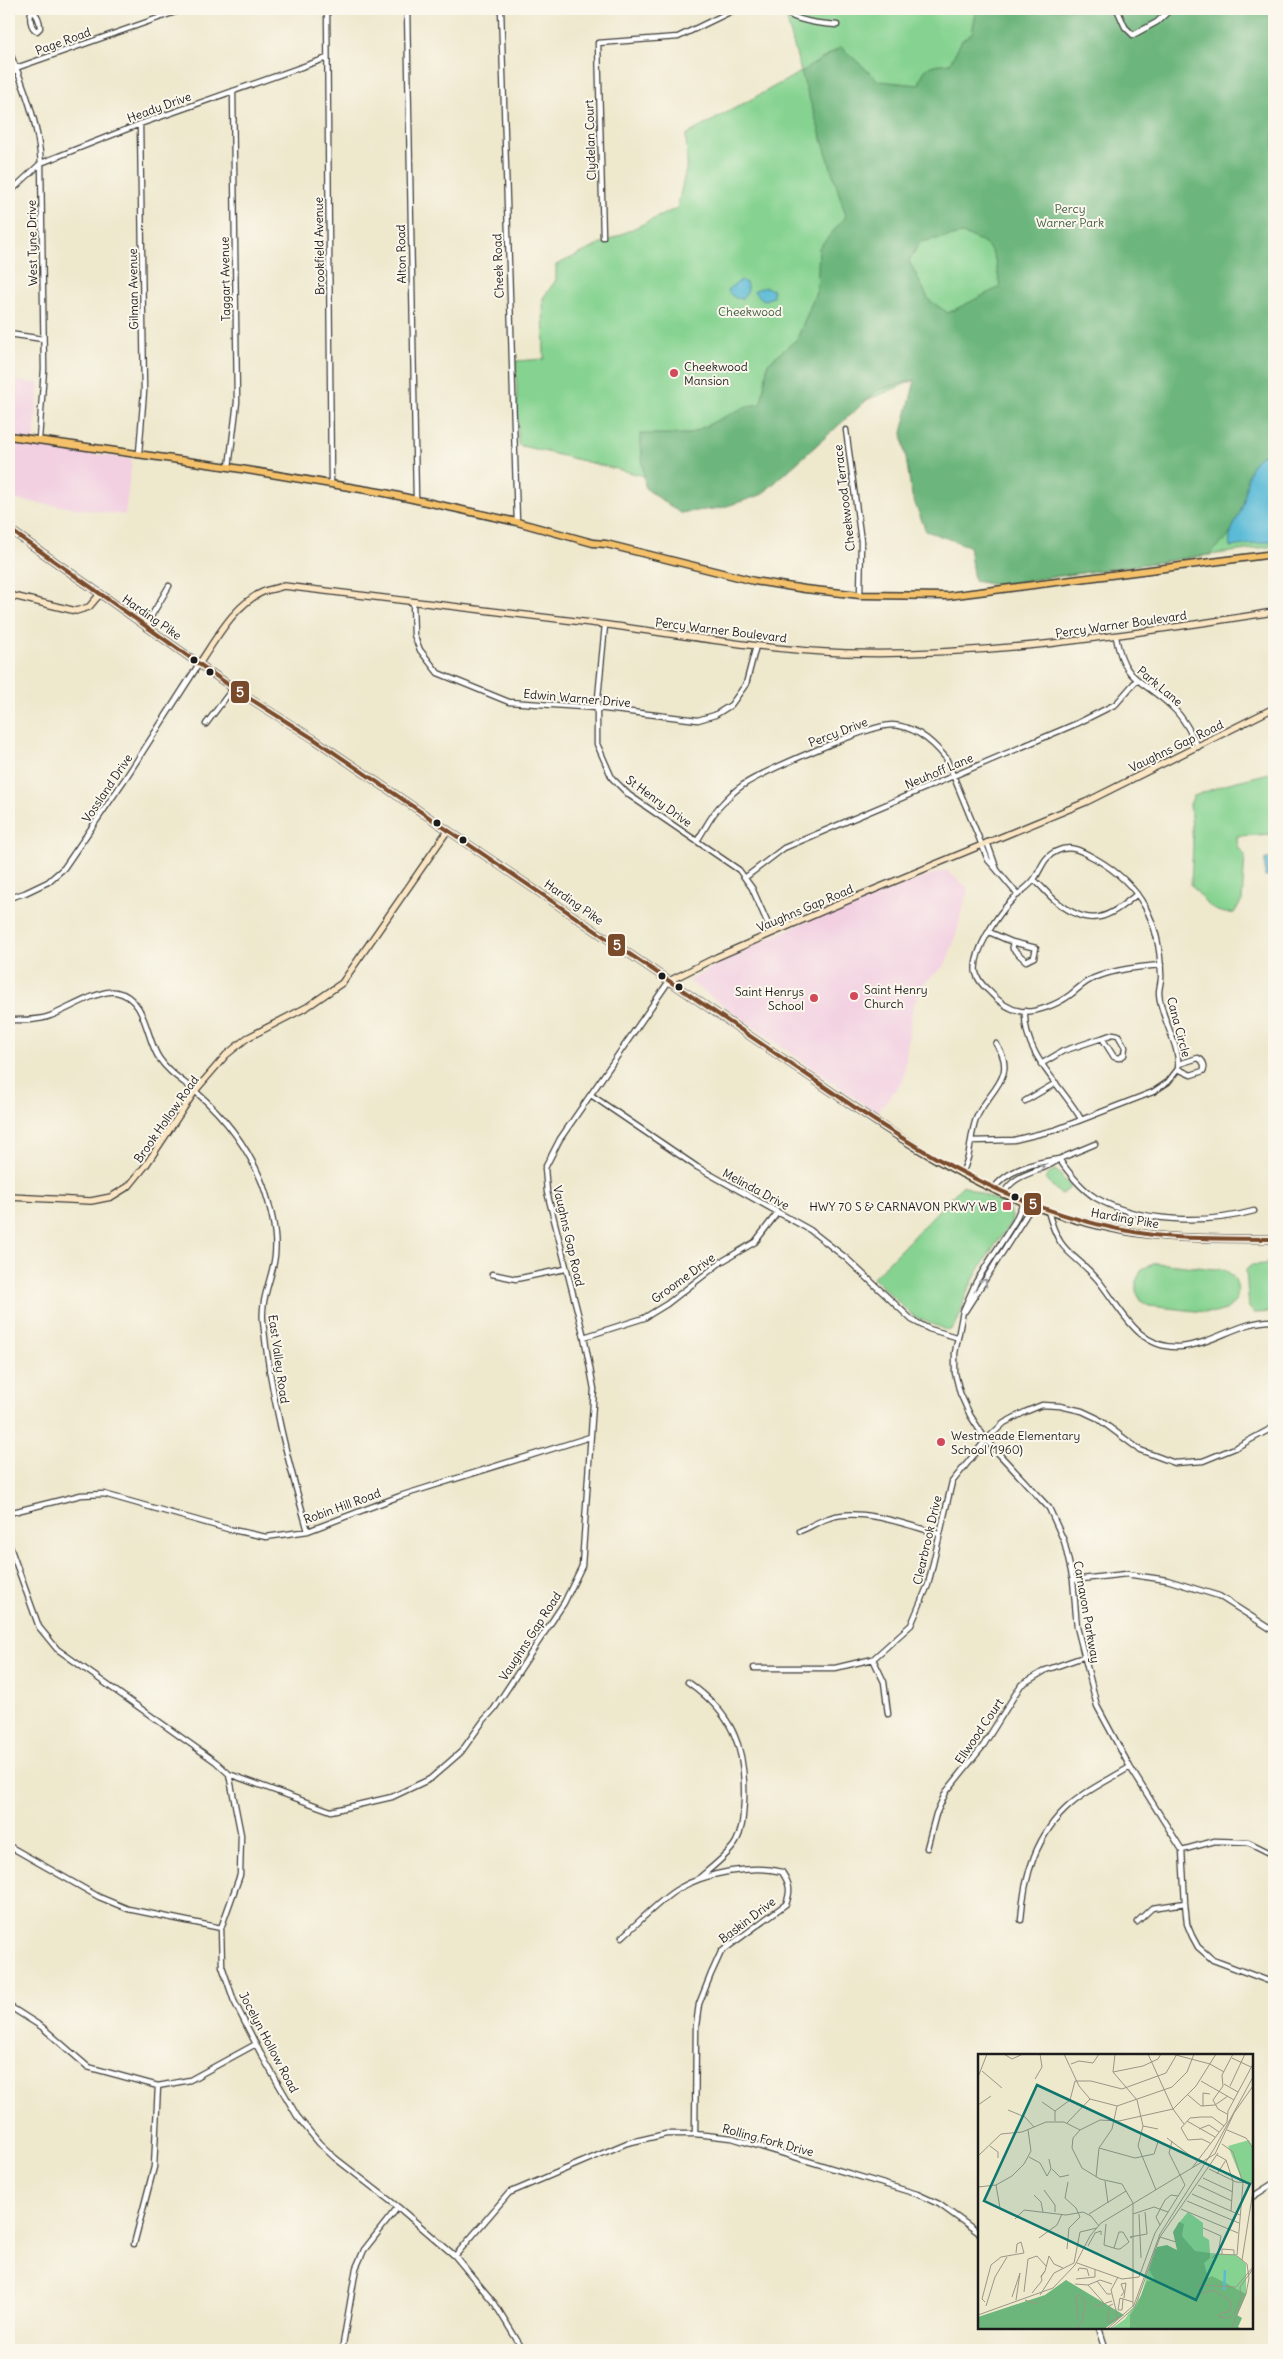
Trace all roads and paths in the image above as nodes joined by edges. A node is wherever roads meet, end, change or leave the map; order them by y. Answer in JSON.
{"nodes":[{"id":1,"x":184,"y":9,"type":"edge"},
{"id":2,"x":327,"y":9,"type":"edge"},
{"id":3,"x":407,"y":9,"type":"edge"},
{"id":4,"x":501,"y":9,"type":"edge"},
{"id":5,"x":736,"y":9,"type":"edge"},
{"id":6,"x":783,"y":9,"type":"edge"},
{"id":7,"x":1117,"y":9,"type":"edge"},
{"id":8,"x":1171,"y":9,"type":"edge"},
{"id":9,"x":837,"y":25,"type":"dead end"},
{"id":10,"x":9,"y":51,"type":"edge"},
{"id":11,"x":327,"y":58,"type":"junction"},
{"id":12,"x":16,"y":68,"type":"junction"},
{"id":13,"x":9,"y":76,"type":"edge"},
{"id":14,"x":233,"y":91,"type":"junction"},
{"id":15,"x":140,"y":124,"type":"junction"},
{"id":16,"x":41,"y":163,"type":"junction"},
{"id":17,"x":9,"y":193,"type":"edge"},
{"id":18,"x":603,"y":237,"type":"dead end"},
{"id":19,"x":9,"y":334,"type":"edge"},
{"id":20,"x":43,"y":339,"type":"junction"},
{"id":21,"x":846,"y":430,"type":"dead end"},
{"id":22,"x":9,"y":436,"type":"edge"},
{"id":23,"x":39,"y":440,"type":"junction"},
{"id":24,"x":139,"y":453,"type":"junction"},
{"id":25,"x":229,"y":467,"type":"junction"},
{"id":26,"x":331,"y":484,"type":"junction"},
{"id":27,"x":416,"y":499,"type":"junction"},
{"id":28,"x":516,"y":522,"type":"junction"},
{"id":29,"x":9,"y":529,"type":"edge"},
{"id":30,"x":1274,"y":554,"type":"edge"},
{"id":31,"x":169,"y":586,"type":"dead end"},
{"id":32,"x":100,"y":594,"type":"junction"},
{"id":33,"x":9,"y":595,"type":"edge"},
{"id":34,"x":860,"y":595,"type":"junction"},
{"id":35,"x":413,"y":602,"type":"junction"},
{"id":36,"x":1274,"y":612,"type":"edge"},
{"id":37,"x":146,"y":625,"type":"junction"},
{"id":38,"x":605,"y":625,"type":"junction"},
{"id":39,"x":1116,"y":637,"type":"junction"},
{"id":40,"x":756,"y":646,"type":"junction"},
{"id":41,"x":199,"y":664,"type":"junction"},
{"id":42,"x":1136,"y":681,"type":"junction"},
{"id":43,"x":233,"y":688,"type":"junction"},
{"id":44,"x":597,"y":708,"type":"junction"},
{"id":45,"x":1274,"y":708,"type":"edge"},
{"id":46,"x":206,"y":724,"type":"dead end"},
{"id":47,"x":1198,"y":747,"type":"junction"},
{"id":48,"x":954,"y":775,"type":"junction"},
{"id":49,"x":448,"y":830,"type":"junction"},
{"id":50,"x":697,"y":841,"type":"junction"},
{"id":51,"x":984,"y":843,"type":"junction"},
{"id":52,"x":746,"y":877,"type":"junction"},
{"id":53,"x":1034,"y":880,"type":"junction"},
{"id":54,"x":1018,"y":894,"type":"junction"},
{"id":55,"x":1137,"y":894,"type":"junction"},
{"id":56,"x":9,"y":898,"type":"edge"},
{"id":57,"x":989,"y":932,"type":"junction"},
{"id":58,"x":772,"y":933,"type":"junction"},
{"id":59,"x":1012,"y":942,"type":"junction"},
{"id":60,"x":1161,"y":965,"type":"junction"},
{"id":61,"x":669,"y":981,"type":"junction"},
{"id":62,"x":1025,"y":1011,"type":"junction"},
{"id":63,"x":9,"y":1020,"type":"edge"},
{"id":64,"x":1102,"y":1038,"type":"junction"},
{"id":65,"x":996,"y":1044,"type":"dead end"},
{"id":66,"x":1041,"y":1064,"type":"junction"},
{"id":67,"x":1178,"y":1067,"type":"junction"},
{"id":68,"x":1056,"y":1083,"type":"junction"},
{"id":69,"x":195,"y":1091,"type":"junction"},
{"id":70,"x":591,"y":1095,"type":"junction"},
{"id":71,"x":1025,"y":1101,"type":"dead end"},
{"id":72,"x":1081,"y":1120,"type":"junction"},
{"id":73,"x":971,"y":1141,"type":"junction"},
{"id":74,"x":1095,"y":1144,"type":"dead end"},
{"id":75,"x":1059,"y":1159,"type":"junction"},
{"id":76,"x":961,"y":1174,"type":"junction"},
{"id":77,"x":993,"y":1190,"type":"junction"},
{"id":78,"x":1003,"y":1195,"type":"junction"},
{"id":79,"x":9,"y":1197,"type":"edge"},
{"id":80,"x":1023,"y":1203,"type":"junction"},
{"id":81,"x":1032,"y":1206,"type":"junction"},
{"id":82,"x":1254,"y":1211,"type":"dead end"},
{"id":83,"x":778,"y":1212,"type":"junction"},
{"id":84,"x":1048,"y":1212,"type":"junction"},
{"id":85,"x":1274,"y":1239,"type":"edge"},
{"id":86,"x":565,"y":1268,"type":"junction"},
{"id":87,"x":492,"y":1274,"type":"dead end"},
{"id":88,"x":1274,"y":1321,"type":"edge"},
{"id":89,"x":959,"y":1324,"type":"junction"},
{"id":90,"x":956,"y":1337,"type":"junction"},
{"id":91,"x":584,"y":1338,"type":"junction"},
{"id":92,"x":1274,"y":1427,"type":"edge"},
{"id":93,"x":590,"y":1437,"type":"junction"},
{"id":94,"x":986,"y":1440,"type":"junction"},
{"id":95,"x":9,"y":1513,"type":"edge"},
{"id":96,"x":308,"y":1531,"type":"junction"},
{"id":97,"x":800,"y":1531,"type":"dead end"},
{"id":98,"x":939,"y":1534,"type":"junction"},
{"id":99,"x":9,"y":1544,"type":"edge"},
{"id":100,"x":1073,"y":1580,"type":"junction"},
{"id":101,"x":1274,"y":1631,"type":"edge"},
{"id":102,"x":1083,"y":1657,"type":"junction"},
{"id":103,"x":874,"y":1659,"type":"junction"},
{"id":104,"x":754,"y":1668,"type":"dead end"},
{"id":105,"x":688,"y":1682,"type":"dead end"},
{"id":106,"x":888,"y":1714,"type":"dead end"},
{"id":107,"x":1130,"y":1767,"type":"junction"},
{"id":108,"x":229,"y":1774,"type":"junction"},
{"id":109,"x":9,"y":1846,"type":"edge"},
{"id":110,"x":927,"y":1848,"type":"dead end"},
{"id":111,"x":1182,"y":1850,"type":"junction"},
{"id":112,"x":1274,"y":1855,"type":"edge"},
{"id":113,"x":694,"y":1883,"type":"junction"},
{"id":114,"x":1185,"y":1903,"type":"junction"},
{"id":115,"x":1021,"y":1920,"type":"dead end"},
{"id":116,"x":1137,"y":1922,"type":"dead end"},
{"id":117,"x":221,"y":1928,"type":"junction"},
{"id":118,"x":622,"y":1937,"type":"dead end"},
{"id":119,"x":1274,"y":1983,"type":"edge"},
{"id":120,"x":9,"y":2006,"type":"edge"},
{"id":121,"x":256,"y":2044,"type":"junction"},
{"id":122,"x":158,"y":2086,"type":"junction"},
{"id":123,"x":694,"y":2134,"type":"junction"},
{"id":124,"x":1274,"y":2183,"type":"edge"},
{"id":125,"x":1253,"y":2196,"type":"edge"},
{"id":126,"x":398,"y":2207,"type":"junction"},
{"id":127,"x":978,"y":2232,"type":"edge"},
{"id":128,"x":134,"y":2244,"type":"dead end"},
{"id":129,"x":455,"y":2256,"type":"junction"},
{"id":130,"x":1099,"y":2329,"type":"edge"},
{"id":131,"x":342,"y":2350,"type":"edge"},
{"id":132,"x":523,"y":2350,"type":"edge"},
{"id":133,"x":1106,"y":2350,"type":"edge"}],
"edges":[{"from":1,"to":12,"type":"street","name":"Page Road"},
{"from":2,"to":11,"type":"street","name":"Brookfield Avenue"},
{"from":3,"to":27,"type":"street","name":"Alton Road"},
{"from":4,"to":28,"type":"street","name":"Cheek Road"},
{"from":5,"to":18,"type":"street","name":"Clydelan Court"},
{"from":6,"to":9,"type":"street"},
{"from":7,"to":8,"type":"street"},
{"from":10,"to":12,"type":"street","name":"West Tyne Drive"},
{"from":11,"to":14,"type":"street","name":"Heady Drive"},
{"from":11,"to":26,"type":"street","name":"Brookfield Avenue"},
{"from":12,"to":13,"type":"street","name":"Page Road"},
{"from":12,"to":16,"type":"street","name":"West Tyne Drive"},
{"from":14,"to":15,"type":"street","name":"Heady Drive"},
{"from":14,"to":25,"type":"street","name":"Taggart Avenue"},
{"from":15,"to":16,"type":"street","name":"Heady Drive"},
{"from":15,"to":24,"type":"street","name":"Gilman Avenue"},
{"from":16,"to":17,"type":"street","name":"Heady Drive"},
{"from":16,"to":20,"type":"street","name":"West Tyne Drive"},
{"from":19,"to":20,"type":"street"},
{"from":20,"to":23,"type":"street","name":"West Tyne Drive"},
{"from":21,"to":34,"type":"street","name":"Cheekwood Terrace"},
{"from":22,"to":23,"type":"main road"},
{"from":23,"to":24,"type":"main road"},
{"from":24,"to":25,"type":"main road"},
{"from":25,"to":26,"type":"main road"},
{"from":26,"to":27,"type":"main road"},
{"from":27,"to":28,"type":"main road"},
{"from":28,"to":34,"type":"main road"},
{"from":29,"to":32,"type":"main road","name":"Harding Pike"},
{"from":30,"to":34,"type":"main road"},
{"from":31,"to":37,"type":"street"},
{"from":32,"to":33,"type":"street"},
{"from":32,"to":37,"type":"main road","name":"Harding Pike"},
{"from":35,"to":38,"type":"street","name":"Percy Warner Boulevard"},
{"from":35,"to":41,"type":"street","name":"Percy Warner Boulevard"},
{"from":35,"to":44,"type":"street","name":"Edwin Warner Drive"},
{"from":36,"to":39,"type":"street","name":"Percy Warner Boulevard"},
{"from":37,"to":41,"type":"main road","name":"Harding Pike"},
{"from":38,"to":40,"type":"street","name":"Percy Warner Boulevard"},
{"from":38,"to":44,"type":"street","name":"St Henry Drive"},
{"from":39,"to":40,"type":"street","name":"Percy Warner Boulevard"},
{"from":39,"to":42,"type":"street","name":"Park Lane"},
{"from":40,"to":44,"type":"street","name":"Edwin Warner Drive"},
{"from":41,"to":43,"type":"main road","name":"Harding Pike"},
{"from":41,"to":56,"type":"street","name":"Vossland Drive"},
{"from":42,"to":47,"type":"street","name":"Park Lane"},
{"from":42,"to":48,"type":"street","name":"Neuhoff Lane"},
{"from":43,"to":46,"type":"street"},
{"from":43,"to":49,"type":"main road","name":"Harding Pike"},
{"from":44,"to":50,"type":"street","name":"St Henry Drive"},
{"from":45,"to":47,"type":"street","name":"Vaughns Gap Road"},
{"from":47,"to":51,"type":"street","name":"Vaughns Gap Road"},
{"from":48,"to":50,"type":"street","name":"Percy Drive"},
{"from":48,"to":51,"type":"street","name":"Percy Drive"},
{"from":48,"to":52,"type":"street","name":"Neuhoff Lane"},
{"from":49,"to":61,"type":"main road","name":"Harding Pike"},
{"from":49,"to":69,"type":"street","name":"Brook Hollow Road"},
{"from":50,"to":52,"type":"street","name":"St Henry Drive"},
{"from":51,"to":54,"type":"street","name":"Percy Drive"},
{"from":51,"to":58,"type":"street","name":"Vaughns Gap Road"},
{"from":52,"to":58,"type":"street","name":"St Henry Drive"},
{"from":53,"to":54,"type":"street","name":"Cana Circle"},
{"from":53,"to":55,"type":"street"},
{"from":53,"to":55,"type":"street","name":"Cana Circle"},
{"from":54,"to":57,"type":"street","name":"Cana Circle"},
{"from":55,"to":60,"type":"street","name":"Cana Circle"},
{"from":57,"to":59,"type":"street"},
{"from":57,"to":62,"type":"street","name":"Cana Circle"},
{"from":58,"to":61,"type":"street","name":"Vaughns Gap Road"},
{"from":59,"to":59,"type":"street"},
{"from":60,"to":62,"type":"street"},
{"from":60,"to":67,"type":"street","name":"Cana Circle"},
{"from":61,"to":70,"type":"street","name":"Vaughns Gap Road"},
{"from":61,"to":76,"type":"main road","name":"Harding Pike"},
{"from":62,"to":66,"type":"street"},
{"from":63,"to":69,"type":"street","name":"East Valley Road"},
{"from":64,"to":64,"type":"street"},
{"from":64,"to":66,"type":"street"},
{"from":65,"to":73,"type":"street"},
{"from":66,"to":68,"type":"street"},
{"from":67,"to":67,"type":"street"},
{"from":67,"to":72,"type":"street","name":"Cana Circle"},
{"from":68,"to":71,"type":"street"},
{"from":68,"to":72,"type":"street"},
{"from":69,"to":79,"type":"street","name":"Brook Hollow Road"},
{"from":69,"to":96,"type":"street","name":"East Valley Road"},
{"from":70,"to":83,"type":"street","name":"Melinda Drive"},
{"from":70,"to":86,"type":"street","name":"Vaughns Gap Road"},
{"from":72,"to":73,"type":"street","name":"Cana Circle"},
{"from":73,"to":76,"type":"street"},
{"from":74,"to":75,"type":"street"},
{"from":75,"to":77,"type":"street"},
{"from":78,"to":75,"type":"street","one_way":true},
{"from":75,"to":82,"type":"street"},
{"from":76,"to":77,"type":"main road","name":"Harding Pike"},
{"from":77,"to":78,"type":"main road","name":"Harding Pike"},
{"from":78,"to":80,"type":"main road","name":"Harding Pike"},
{"from":80,"to":81,"type":"main road","name":"Harding Pike"},
{"from":80,"to":89,"type":"street","name":"Carnavon Parkway"},
{"from":81,"to":84,"type":"main road","name":"Harding Pike"},
{"from":89,"to":81,"type":"street","name":"Carnavon Parkway","one_way":true},
{"from":83,"to":90,"type":"street","name":"Melinda Drive"},
{"from":83,"to":91,"type":"street","name":"Groome Drive"},
{"from":84,"to":85,"type":"main road","name":"Harding Pike"},
{"from":84,"to":88,"type":"street"},
{"from":86,"to":87,"type":"street"},
{"from":86,"to":91,"type":"street","name":"Vaughns Gap Road"},
{"from":89,"to":90,"type":"street","name":"Carnavon Parkway"},
{"from":90,"to":94,"type":"street","name":"Carnavon Parkway"},
{"from":91,"to":93,"type":"street","name":"Vaughns Gap Road"},
{"from":92,"to":94,"type":"street","name":"Clearbrook Drive"},
{"from":93,"to":96,"type":"street","name":"Robin Hill Road"},
{"from":93,"to":108,"type":"street","name":"Vaughns Gap Road"},
{"from":94,"to":98,"type":"street","name":"Clearbrook Drive"},
{"from":94,"to":100,"type":"street","name":"Carnavon Parkway"},
{"from":95,"to":96,"type":"street","name":"Robin Hill Road"},
{"from":97,"to":98,"type":"street"},
{"from":98,"to":103,"type":"street","name":"Clearbrook Drive"},
{"from":99,"to":108,"type":"street"},
{"from":100,"to":101,"type":"street"},
{"from":100,"to":102,"type":"street","name":"Carnavon Parkway"},
{"from":102,"to":107,"type":"street","name":"Carnavon Parkway"},
{"from":102,"to":110,"type":"street","name":"Ellwood Court"},
{"from":103,"to":104,"type":"street","name":"Clearbrook Drive"},
{"from":103,"to":106,"type":"street"},
{"from":105,"to":113,"type":"street"},
{"from":107,"to":111,"type":"street","name":"Carnavon Parkway"},
{"from":107,"to":115,"type":"street"},
{"from":108,"to":117,"type":"street","name":"Jocelyn Hollow Road"},
{"from":109,"to":117,"type":"street"},
{"from":111,"to":112,"type":"street"},
{"from":111,"to":114,"type":"street","name":"Carnavon Parkway"},
{"from":113,"to":118,"type":"street","name":"Baskin Drive"},
{"from":113,"to":123,"type":"street","name":"Baskin Drive"},
{"from":114,"to":116,"type":"street"},
{"from":114,"to":119,"type":"street","name":"Carnavon Parkway"},
{"from":117,"to":121,"type":"street","name":"Jocelyn Hollow Road"},
{"from":120,"to":122,"type":"street"},
{"from":121,"to":122,"type":"street"},
{"from":121,"to":126,"type":"street","name":"Jocelyn Hollow Road"},
{"from":122,"to":128,"type":"street"},
{"from":123,"to":127,"type":"street","name":"Rolling Fork Drive"},
{"from":123,"to":129,"type":"street","name":"Rolling Fork Drive"},
{"from":124,"to":125,"type":"street"},
{"from":126,"to":129,"type":"street","name":"Jocelyn Hollow Road"},
{"from":126,"to":131,"type":"street"},
{"from":129,"to":132,"type":"street","name":"Jocelyn Hollow Road"},
{"from":130,"to":133,"type":"street"}]}
